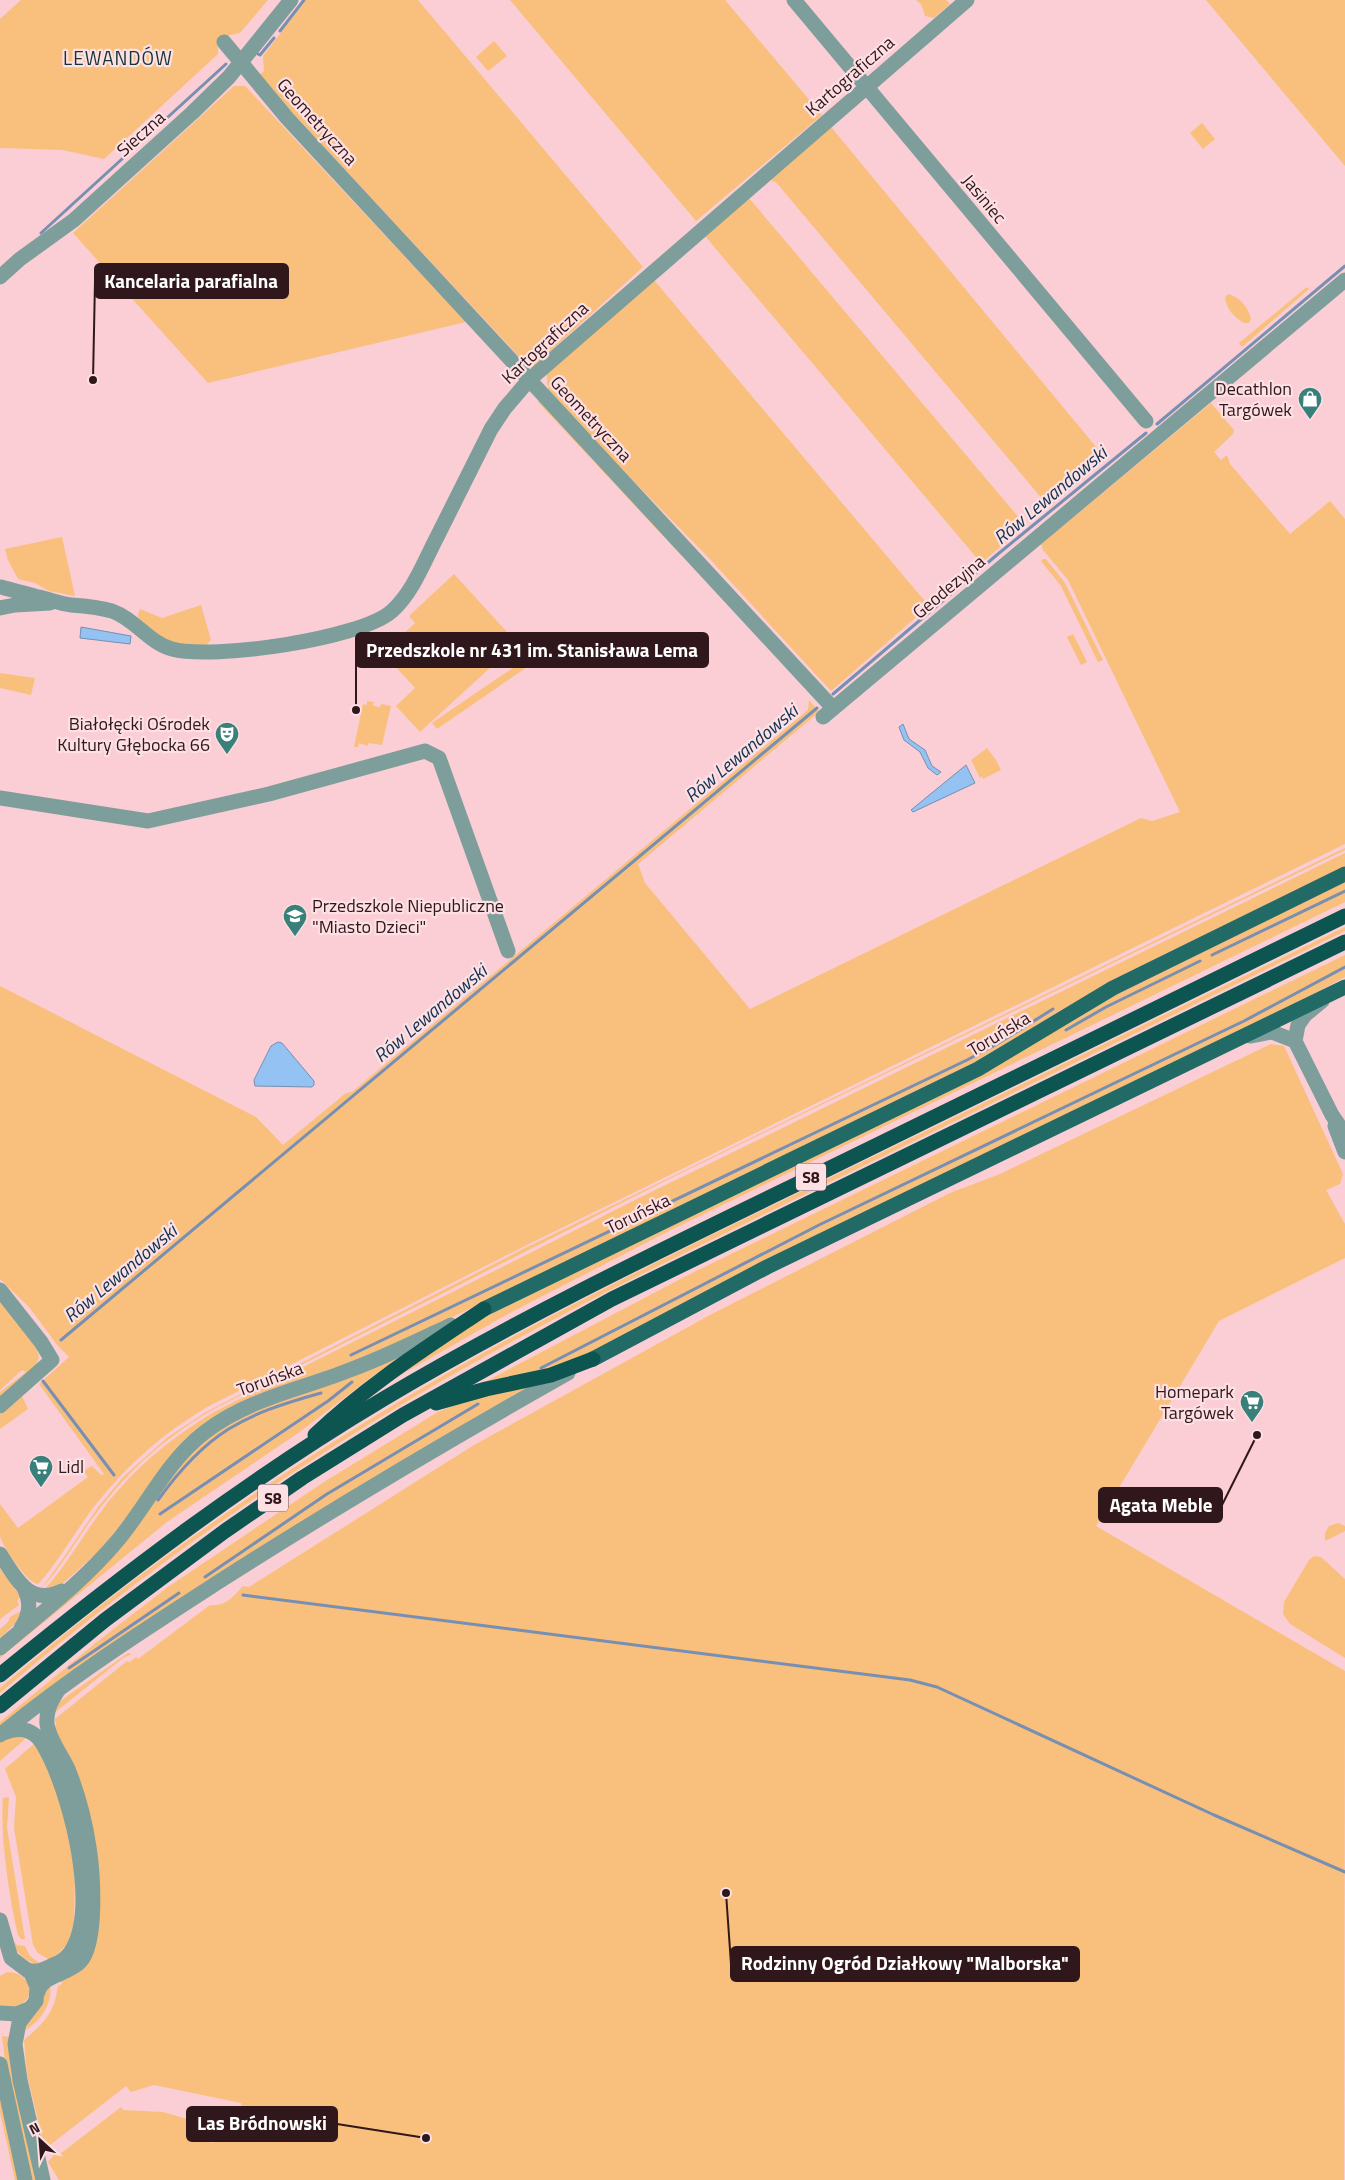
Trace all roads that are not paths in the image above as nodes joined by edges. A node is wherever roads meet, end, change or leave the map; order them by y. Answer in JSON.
{"nodes":[{"id":1,"x":291,"y":0,"type":"edge"},
{"id":2,"x":794,"y":0,"type":"edge"},
{"id":3,"x":967,"y":0,"type":"edge"},
{"id":4,"x":224,"y":42,"type":"dead end"},
{"id":5,"x":240,"y":62,"type":"junction"},
{"id":6,"x":866,"y":87,"type":"junction"},
{"id":7,"x":0,"y":277,"type":"edge"},
{"id":8,"x":1345,"y":280,"type":"edge"},
{"id":9,"x":529,"y":380,"type":"junction"},
{"id":10,"x":1146,"y":421,"type":"dead end"},
{"id":11,"x":0,"y":593,"type":"edge"},
{"id":12,"x":56,"y":602,"type":"junction"},
{"id":13,"x":7,"y":607,"type":"edge"},
{"id":14,"x":828,"y":713,"type":"joint"},
{"id":15,"x":0,"y":798,"type":"edge"},
{"id":16,"x":1345,"y":874,"type":"edge"},
{"id":17,"x":1345,"y":916,"type":"edge"},
{"id":18,"x":1345,"y":942,"type":"edge"},
{"id":19,"x":508,"y":951,"type":"dead end"},
{"id":20,"x":1339,"y":990,"type":"edge"},
{"id":21,"x":1237,"y":1040,"type":"junction"},
{"id":22,"x":1295,"y":1041,"type":"junction"},
{"id":23,"x":1332,"y":1115,"type":"junction"},
{"id":24,"x":1345,"y":1134,"type":"edge"},
{"id":25,"x":1345,"y":1152,"type":"edge"},
{"id":26,"x":0,"y":1290,"type":"edge"},
{"id":27,"x":484,"y":1309,"type":"junction"},
{"id":28,"x":593,"y":1359,"type":"junction"},
{"id":29,"x":0,"y":1406,"type":"edge"},
{"id":30,"x":403,"y":1415,"type":"junction"},
{"id":31,"x":289,"y":1460,"type":"junction"},
{"id":32,"x":0,"y":1554,"type":"edge"},
{"id":33,"x":72,"y":1585,"type":"junction"},
{"id":34,"x":23,"y":1586,"type":"junction"},
{"id":35,"x":17,"y":1633,"type":"junction"},
{"id":36,"x":0,"y":1648,"type":"edge"},
{"id":37,"x":0,"y":1675,"type":"edge"},
{"id":38,"x":59,"y":1689,"type":"junction"},
{"id":39,"x":0,"y":1706,"type":"edge"},
{"id":40,"x":1,"y":1734,"type":"edge"},
{"id":41,"x":0,"y":1920,"type":"edge"},
{"id":42,"x":0,"y":1966,"type":"edge"},
{"id":43,"x":23,"y":1967,"type":"junction"},
{"id":44,"x":38,"y":1992,"type":"junction"},
{"id":45,"x":29,"y":2009,"type":"junction"},
{"id":46,"x":0,"y":2013,"type":"edge"},
{"id":47,"x":0,"y":2064,"type":"edge"},
{"id":48,"x":25,"y":2180,"type":"edge"},
{"id":49,"x":43,"y":2180,"type":"edge"}],
"edges":[{"from":1,"to":5,"type":"street","name":"Sieczna"},
{"from":2,"to":6,"type":"street","name":"Jasiniec"},
{"from":3,"to":6,"type":"street","name":"Kartograficzna"},
{"from":4,"to":5,"type":"street","name":"Geometryczna"},
{"from":5,"to":7,"type":"street","name":"Sieczna"},
{"from":5,"to":9,"type":"street","name":"Geometryczna"},
{"from":6,"to":9,"type":"street","name":"Kartograficzna"},
{"from":6,"to":10,"type":"street","name":"Jasiniec"},
{"from":8,"to":14,"type":"street","name":"Geodezyjna"},
{"from":9,"to":12,"type":"street","name":"Kartograficzna"},
{"from":9,"to":14,"type":"street","name":"Geometryczna"},
{"from":11,"to":12,"type":"street","name":"Kartograficzna"},
{"from":11,"to":13,"type":"street","name":"Kartograficzna"},
{"from":12,"to":13,"type":"street","name":"Kartograficzna"},
{"from":15,"to":19,"type":"street"},
{"from":16,"to":27,"type":"main road","name":"Toruńska"},
{"from":17,"to":31,"type":"highway","number":"S8"},
{"from":18,"to":30,"type":"highway","number":"S8"},
{"from":20,"to":21,"type":"main road"},
{"from":20,"to":22,"type":"street"},
{"from":21,"to":22,"type":"street"},
{"from":21,"to":28,"type":"main road"},
{"from":22,"to":23,"type":"street"},
{"from":23,"to":24,"type":"street"},
{"from":23,"to":25,"type":"street"},
{"from":26,"to":29,"type":"street"},
{"from":27,"to":31,"type":"highway"},
{"from":27,"to":33,"type":"street","name":"Toruńska"},
{"from":28,"to":30,"type":"highway"},
{"from":28,"to":38,"type":"street"},
{"from":30,"to":39,"type":"highway","number":"S8"},
{"from":31,"to":37,"type":"highway","number":"S8"},
{"from":32,"to":34,"type":"street"},
{"from":33,"to":34,"type":"street"},
{"from":33,"to":35,"type":"street","name":"Toruńska"},
{"from":34,"to":35,"type":"street"},
{"from":35,"to":36,"type":"street","name":"Toruńska"},
{"from":38,"to":40,"type":"street"},
{"from":38,"to":44,"type":"street"},
{"from":40,"to":43,"type":"street"},
{"from":41,"to":43,"type":"street"},
{"from":42,"to":43,"type":"street"},
{"from":43,"to":44,"type":"street"},
{"from":44,"to":45,"type":"street"},
{"from":45,"to":46,"type":"street"},
{"from":45,"to":49,"type":"street"},
{"from":47,"to":48,"type":"street"}]}
